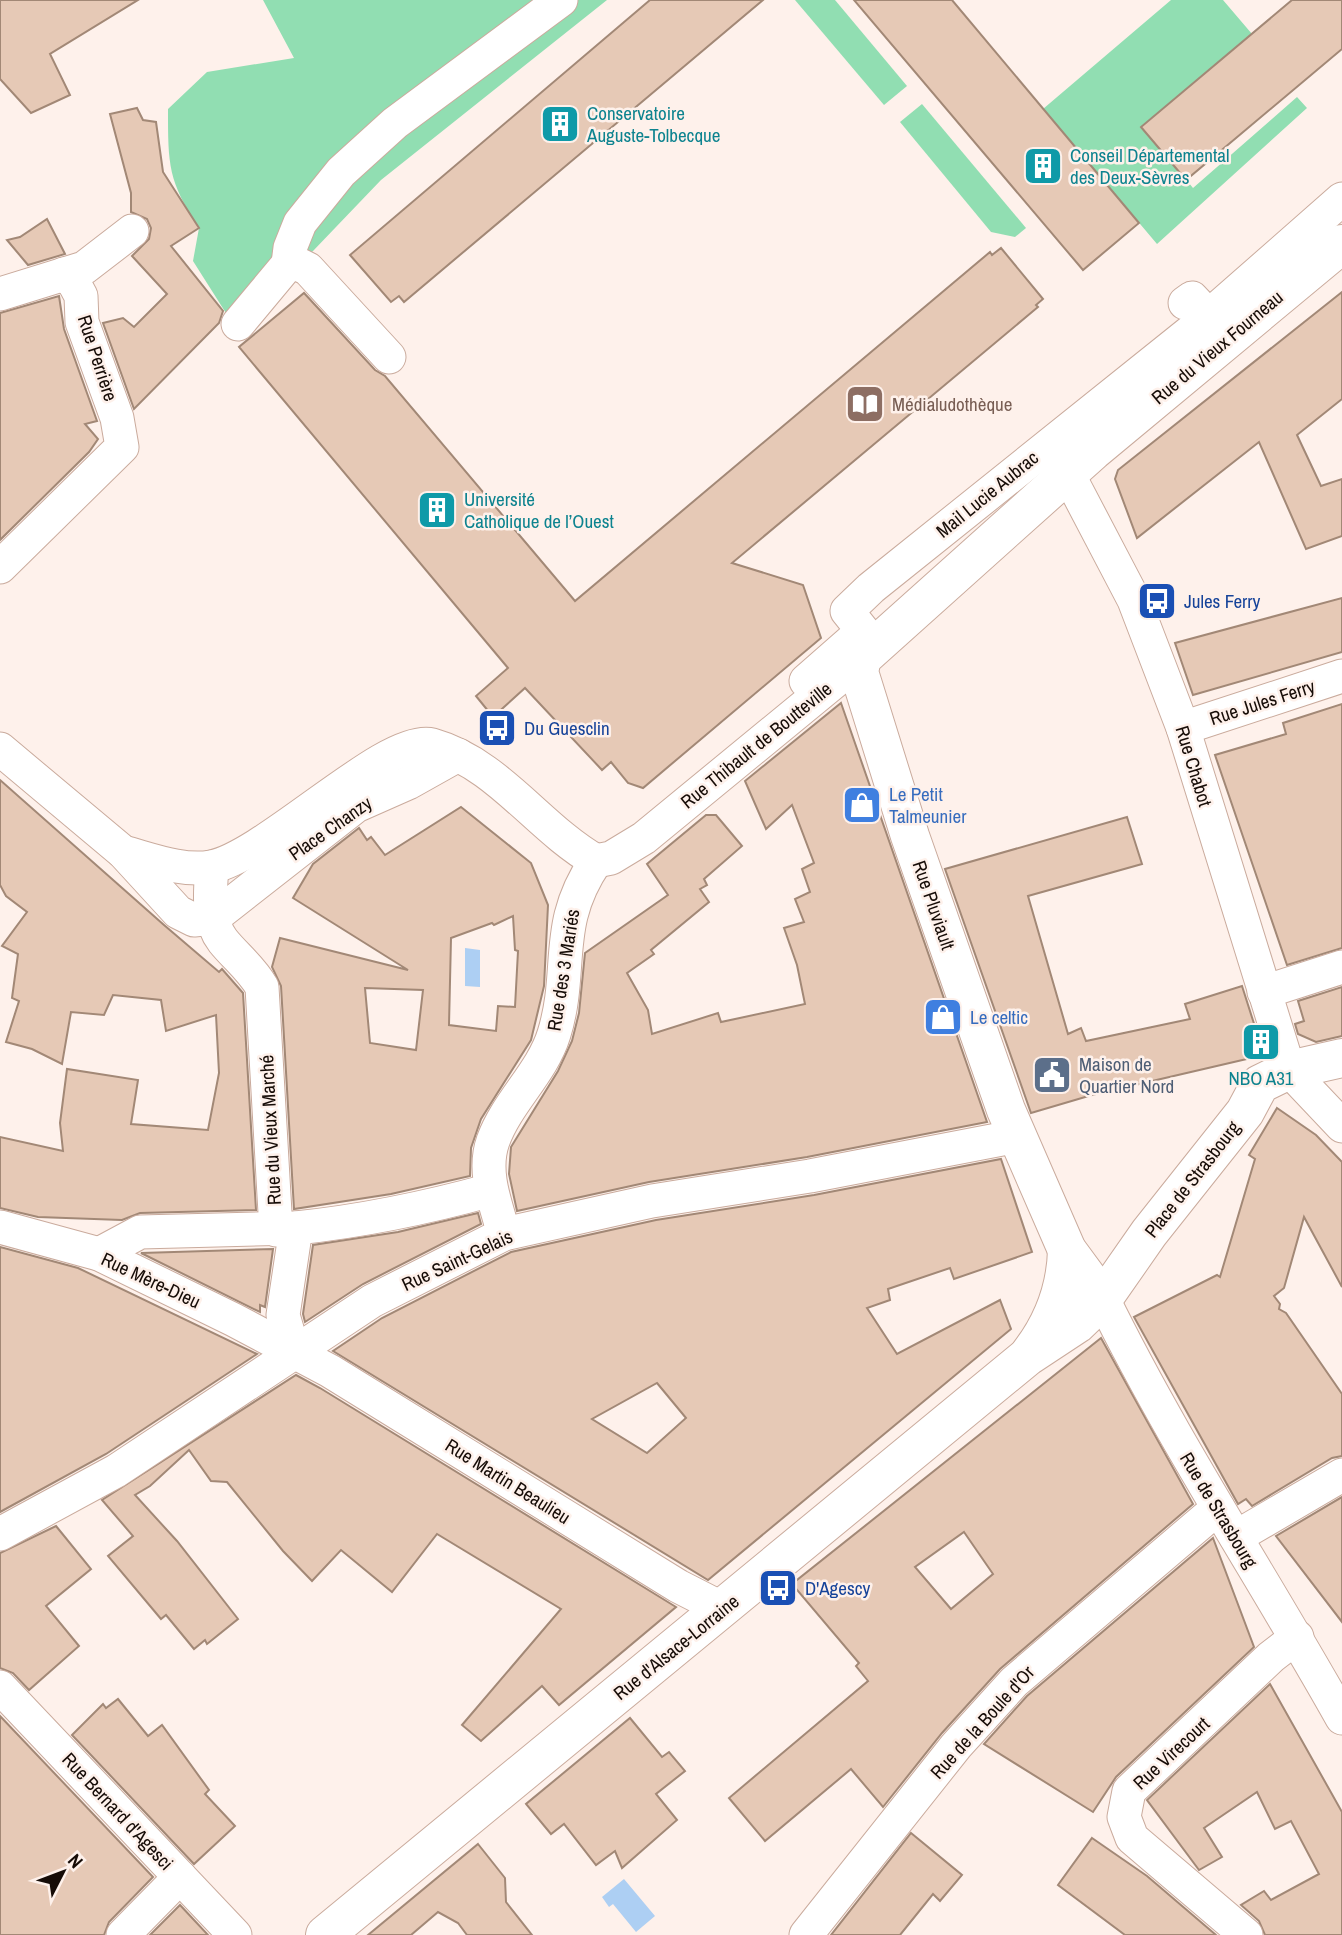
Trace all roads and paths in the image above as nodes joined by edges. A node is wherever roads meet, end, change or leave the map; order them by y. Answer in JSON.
{"nodes":[{"id":1,"x":561,"y":0,"type":"edge"},
{"id":2,"x":1342,"y":199,"type":"edge"},
{"id":3,"x":132,"y":231,"type":"dead end"},
{"id":4,"x":1342,"y":244,"type":"edge"},
{"id":5,"x":288,"y":264,"type":"junction"},
{"id":6,"x":64,"y":274,"type":"junction"},
{"id":7,"x":0,"y":294,"type":"edge"},
{"id":8,"x":237,"y":324,"type":"dead end"},
{"id":9,"x":389,"y":358,"type":"dead end"},
{"id":10,"x":1081,"y":463,"type":"junction"},
{"id":11,"x":0,"y":567,"type":"edge"},
{"id":12,"x":859,"y":672,"type":"junction"},
{"id":13,"x":1342,"y":676,"type":"edge"},
{"id":14,"x":806,"y":681,"type":"dead end"},
{"id":15,"x":1183,"y":728,"type":"junction"},
{"id":16,"x":0,"y":749,"type":"edge"},
{"id":17,"x":458,"y":755,"type":"junction"},
{"id":18,"x":123,"y":852,"type":"junction"},
{"id":19,"x":596,"y":861,"type":"junction"},
{"id":20,"x":212,"y":867,"type":"junction"},
{"id":21,"x":213,"y":918,"type":"junction"},
{"id":22,"x":1342,"y":967,"type":"edge"},
{"id":23,"x":1264,"y":992,"type":"junction"},
{"id":24,"x":1342,"y":1058,"type":"edge"},
{"id":25,"x":1289,"y":1070,"type":"junction"},
{"id":26,"x":1342,"y":1126,"type":"edge"},
{"id":27,"x":1018,"y":1136,"type":"junction"},
{"id":28,"x":491,"y":1190,"type":"junction"},
{"id":29,"x":0,"y":1227,"type":"edge"},
{"id":30,"x":286,"y":1229,"type":"junction"},
{"id":31,"x":505,"y":1234,"type":"junction"},
{"id":32,"x":1067,"y":1250,"type":"junction"},
{"id":33,"x":99,"y":1254,"type":"junction"},
{"id":34,"x":1103,"y":1299,"type":"junction"},
{"id":35,"x":294,"y":1353,"type":"junction"},
{"id":36,"x":1027,"y":1357,"type":"junction"},
{"id":37,"x":1342,"y":1475,"type":"edge"},
{"id":38,"x":1218,"y":1508,"type":"junction"},
{"id":39,"x":5,"y":1522,"type":"edge"},
{"id":40,"x":1236,"y":1537,"type":"junction"},
{"id":41,"x":723,"y":1609,"type":"junction"},
{"id":42,"x":1297,"y":1637,"type":"junction"},
{"id":43,"x":0,"y":1686,"type":"edge"},
{"id":44,"x":1342,"y":1718,"type":"edge"},
{"id":45,"x":180,"y":1877,"type":"junction"},
{"id":46,"x":123,"y":1935,"type":"edge"},
{"id":47,"x":235,"y":1935,"type":"edge"},
{"id":48,"x":325,"y":1935,"type":"edge"},
{"id":49,"x":806,"y":1935,"type":"edge"},
{"id":50,"x":1246,"y":1935,"type":"edge"}],
"edges":[{"from":1,"to":5,"type":"street"},
{"from":2,"to":14,"type":"street","name":"Mail Lucie Aubrac"},
{"from":3,"to":6,"type":"street"},
{"from":4,"to":10,"type":"main road","name":"Rue du Vieux Fourneau"},
{"from":5,"to":8,"type":"street"},
{"from":5,"to":9,"type":"street"},
{"from":6,"to":7,"type":"street"},
{"from":6,"to":11,"type":"street","name":"Rue Perrière"},
{"from":10,"to":12,"type":"main road"},
{"from":10,"to":15,"type":"street","name":"Rue Chabot"},
{"from":12,"to":19,"type":"street","name":"Rue Thibault de Boutteville"},
{"from":12,"to":27,"type":"main road","name":"Rue Pluviault"},
{"from":13,"to":15,"type":"street","name":"Rue Jules Ferry"},
{"from":15,"to":23,"type":"street","name":"Rue Chabot"},
{"from":16,"to":18,"type":"street","name":"Place Chanzy"},
{"from":17,"to":19,"type":"street","name":"Place Chanzy"},
{"from":17,"to":20,"type":"street","name":"Place Chanzy"},
{"from":17,"to":21,"type":"street","name":"Place Chanzy"},
{"from":18,"to":20,"type":"street","name":"Place Chanzy"},
{"from":18,"to":21,"type":"street","name":"Place Chanzy"},
{"from":19,"to":28,"type":"street","name":"Rue des 3 Mariés"},
{"from":20,"to":21,"type":"street"},
{"from":21,"to":30,"type":"street","name":"Rue du Vieux Marché"},
{"from":22,"to":23,"type":"street"},
{"from":23,"to":25,"type":"street","name":"Rue Chabot"},
{"from":24,"to":25,"type":"main road","name":"Place de Strasbourg"},
{"from":25,"to":26,"type":"street"},
{"from":25,"to":34,"type":"main road","name":"Place de Strasbourg"},
{"from":27,"to":31,"type":"street","name":"Rue Saint-Gelais"},
{"from":27,"to":32,"type":"main road"},
{"from":28,"to":30,"type":"street"},
{"from":28,"to":31,"type":"street","name":"Rue des 3 Mariés"},
{"from":29,"to":33,"type":"street","name":"Rue Mère-Dieu"},
{"from":30,"to":33,"type":"street"},
{"from":30,"to":35,"type":"street","name":"Rue du Vieux Marché"},
{"from":31,"to":35,"type":"street","name":"Rue Saint-Gelais"},
{"from":32,"to":34,"type":"main road"},
{"from":32,"to":36,"type":"main road"},
{"from":33,"to":35,"type":"street","name":"Rue Mère-Dieu"},
{"from":34,"to":36,"type":"main road","name":"Place de Strasbourg"},
{"from":34,"to":38,"type":"street","name":"Rue de Strasbourg"},
{"from":35,"to":39,"type":"street","name":"Rue Saint-Gelais"},
{"from":35,"to":41,"type":"street","name":"Rue Martin Beaulieu"},
{"from":36,"to":41,"type":"main road","name":"Rue d'Alsace-Lorraine"},
{"from":37,"to":40,"type":"street"},
{"from":38,"to":40,"type":"street","name":"Rue de Strasbourg"},
{"from":38,"to":49,"type":"street","name":"Rue de la Boule d'Or"},
{"from":40,"to":42,"type":"street","name":"Rue de Strasbourg"},
{"from":41,"to":48,"type":"main road","name":"Rue d'Alsace-Lorraine"},
{"from":42,"to":44,"type":"street","name":"Rue de Strasbourg"},
{"from":42,"to":50,"type":"street","name":"Rue Virecourt"},
{"from":43,"to":45,"type":"street","name":"Rue Bernard d'Agesci"},
{"from":45,"to":46,"type":"street"},
{"from":45,"to":47,"type":"street","name":"Rue Bernard d'Agesci"}]}
